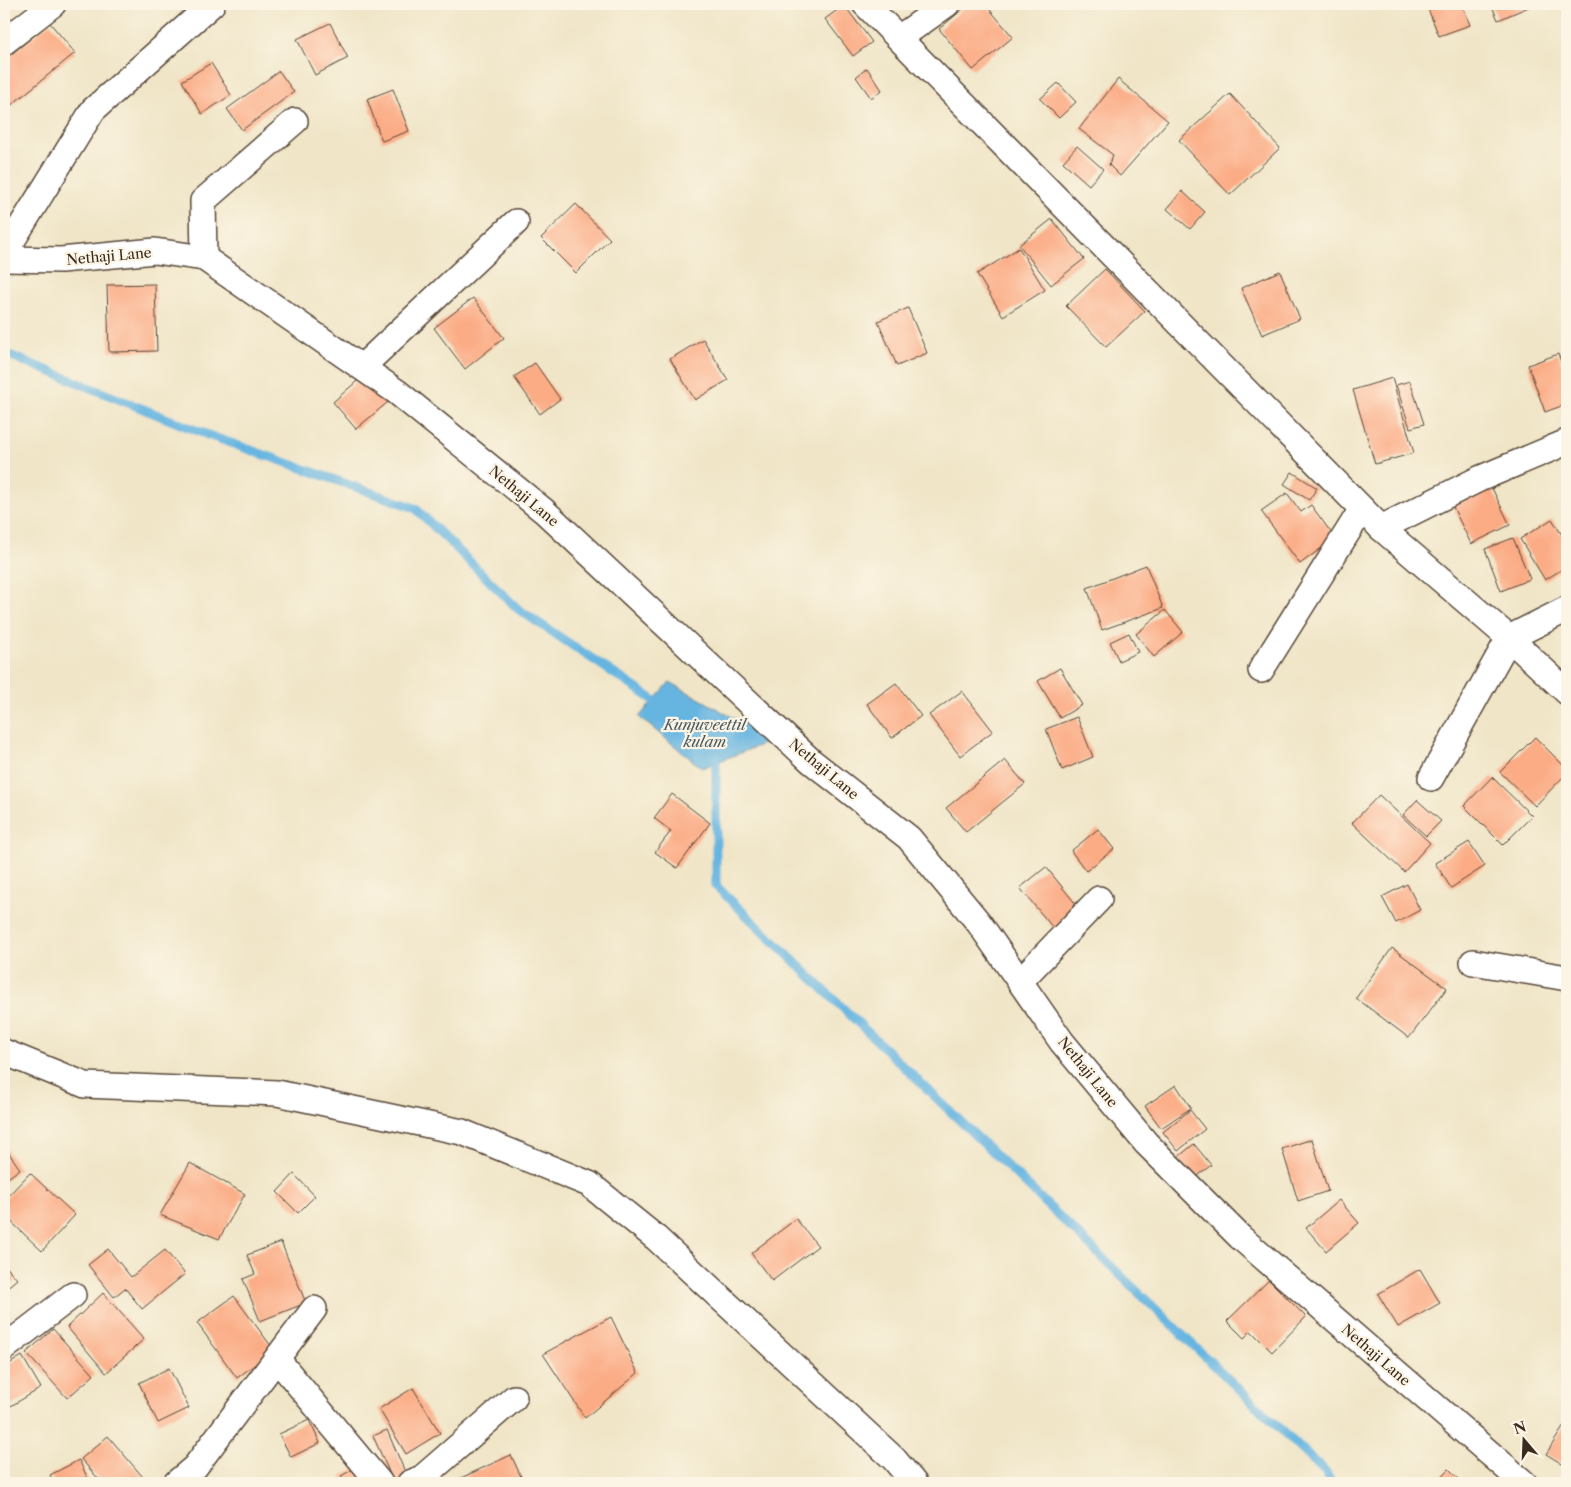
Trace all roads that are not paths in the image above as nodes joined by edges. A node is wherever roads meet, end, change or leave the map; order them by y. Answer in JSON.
{"nodes":[{"id":1,"x":53,"y":4,"type":"edge"},
{"id":2,"x":212,"y":4,"type":"edge"},
{"id":3,"x":865,"y":4,"type":"edge"},
{"id":4,"x":948,"y":4,"type":"edge"},
{"id":5,"x":899,"y":38,"type":"junction"},
{"id":6,"x":4,"y":42,"type":"edge"},
{"id":7,"x":295,"y":120,"type":"dead end"},
{"id":8,"x":516,"y":222,"type":"dead end"},
{"id":9,"x":4,"y":254,"type":"edge"},
{"id":10,"x":204,"y":258,"type":"junction"},
{"id":11,"x":4,"y":259,"type":"edge"},
{"id":12,"x":362,"y":367,"type":"junction"},
{"id":13,"x":1567,"y":442,"type":"edge"},
{"id":14,"x":1362,"y":509,"type":"junction"},
{"id":15,"x":1381,"y":528,"type":"junction"},
{"id":16,"x":1567,"y":609,"type":"edge"},
{"id":17,"x":1509,"y":638,"type":"junction"},
{"id":18,"x":1261,"y":670,"type":"dead end"},
{"id":19,"x":1567,"y":692,"type":"edge"},
{"id":20,"x":1431,"y":778,"type":"dead end"},
{"id":21,"x":1100,"y":899,"type":"dead end"},
{"id":22,"x":1473,"y":962,"type":"dead end"},
{"id":23,"x":1567,"y":978,"type":"edge"},
{"id":24,"x":1020,"y":981,"type":"junction"},
{"id":25,"x":4,"y":1052,"type":"edge"},
{"id":26,"x":73,"y":1295,"type":"dead end"},
{"id":27,"x":314,"y":1309,"type":"dead end"},
{"id":28,"x":4,"y":1348,"type":"edge"},
{"id":29,"x":277,"y":1359,"type":"junction"},
{"id":30,"x":514,"y":1398,"type":"dead end"},
{"id":31,"x":176,"y":1483,"type":"edge"},
{"id":32,"x":380,"y":1483,"type":"edge"},
{"id":33,"x":410,"y":1483,"type":"edge"},
{"id":34,"x":914,"y":1483,"type":"edge"},
{"id":35,"x":1524,"y":1483,"type":"edge"}],
"edges":[{"from":1,"to":6,"type":"street"},
{"from":2,"to":9,"type":"street"},
{"from":3,"to":5,"type":"street"},
{"from":4,"to":5,"type":"street"},
{"from":5,"to":14,"type":"street"},
{"from":7,"to":10,"type":"street"},
{"from":8,"to":12,"type":"street"},
{"from":10,"to":11,"type":"street","name":"Nethaji Lane"},
{"from":10,"to":12,"type":"street","name":"Nethaji Lane"},
{"from":12,"to":24,"type":"street","name":"Nethaji Lane"},
{"from":13,"to":15,"type":"street"},
{"from":14,"to":15,"type":"street"},
{"from":14,"to":18,"type":"street"},
{"from":15,"to":17,"type":"street"},
{"from":16,"to":17,"type":"street"},
{"from":17,"to":19,"type":"street"},
{"from":17,"to":20,"type":"street"},
{"from":21,"to":24,"type":"street"},
{"from":22,"to":23,"type":"street"},
{"from":24,"to":35,"type":"street","name":"Nethaji Lane"},
{"from":25,"to":34,"type":"street"},
{"from":26,"to":28,"type":"street"},
{"from":27,"to":29,"type":"street"},
{"from":29,"to":31,"type":"street"},
{"from":29,"to":32,"type":"street"},
{"from":30,"to":33,"type":"street"}]}
